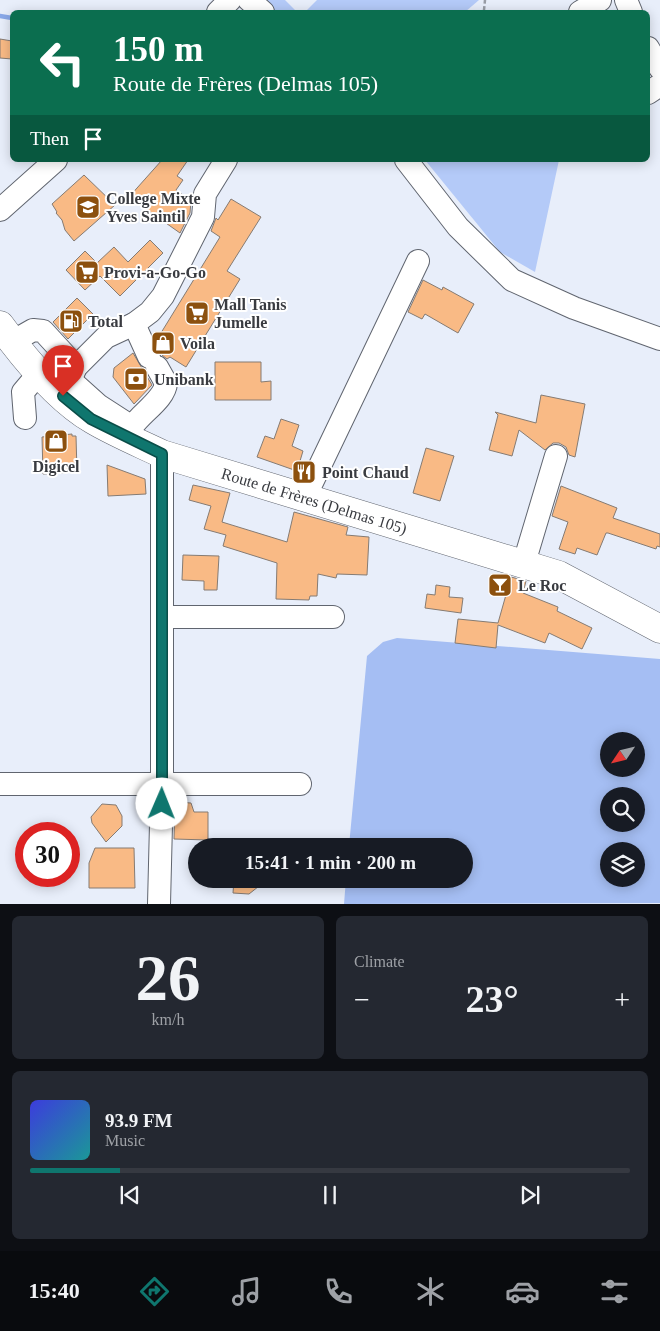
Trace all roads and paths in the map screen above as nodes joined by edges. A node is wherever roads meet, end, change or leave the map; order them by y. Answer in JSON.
{"nodes":[{"id":1,"x":230,"y":0,"type":"edge"},
{"id":2,"x":249,"y":0,"type":"edge"},
{"id":3,"x":485,"y":0,"type":"edge"},
{"id":4,"x":600,"y":0,"type":"edge"},
{"id":5,"x":220,"y":10,"type":"edge"},
{"id":6,"x":261,"y":10,"type":"edge"},
{"id":7,"x":484,"y":10,"type":"dead end"},
{"id":8,"x":583,"y":10,"type":"edge"},
{"id":9,"x":650,"y":51,"type":"edge"},
{"id":10,"x":660,"y":68,"type":"edge"},
{"id":11,"x":54,"y":162,"type":"edge"},
{"id":12,"x":225,"y":162,"type":"edge"},
{"id":13,"x":408,"y":162,"type":"edge"},
{"id":14,"x":0,"y":210,"type":"edge"},
{"id":15,"x":418,"y":261,"type":"dead end"},
{"id":16,"x":134,"y":324,"type":"junction"},
{"id":17,"x":6,"y":334,"type":"edge"},
{"id":18,"x":660,"y":339,"type":"edge"},
{"id":19,"x":40,"y":373,"type":"junction"},
{"id":20,"x":69,"y":381,"type":"junction"},
{"id":21,"x":24,"y":418,"type":"dead end"},
{"id":22,"x":129,"y":432,"type":"junction"},
{"id":23,"x":162,"y":454,"type":"junction"},
{"id":24,"x":556,"y":456,"type":"dead end"},
{"id":25,"x":305,"y":497,"type":"junction"},
{"id":26,"x":524,"y":563,"type":"junction"},
{"id":27,"x":162,"y":617,"type":"junction"},
{"id":28,"x":333,"y":617,"type":"dead end"},
{"id":29,"x":660,"y":628,"type":"edge"},
{"id":30,"x":0,"y":784,"type":"edge"},
{"id":31,"x":162,"y":784,"type":"junction"},
{"id":32,"x":300,"y":784,"type":"dead end"},
{"id":33,"x":159,"y":904,"type":"edge"}],
"edges":[{"from":1,"to":5,"type":"street"},
{"from":2,"to":6,"type":"street"},
{"from":3,"to":7,"type":"path"},
{"from":4,"to":8,"type":"street"},
{"from":9,"to":10,"type":"street"},
{"from":11,"to":14,"type":"street"},
{"from":12,"to":16,"type":"street"},
{"from":13,"to":18,"type":"street"},
{"from":15,"to":25,"type":"street"},
{"from":16,"to":20,"type":"street"},
{"from":16,"to":22,"type":"street"},
{"from":17,"to":19,"type":"main road","name":"Route de Frères (Delmas 105)"},
{"from":17,"to":20,"type":"street"},
{"from":19,"to":20,"type":"main road","name":"Route de Frères (Delmas 105)"},
{"from":19,"to":21,"type":"street"},
{"from":20,"to":22,"type":"main road","name":"Route de Frères (Delmas 105)"},
{"from":22,"to":23,"type":"main road","name":"Route de Frères (Delmas 105)"},
{"from":23,"to":25,"type":"main road","name":"Route de Frères (Delmas 105)"},
{"from":23,"to":27,"type":"street"},
{"from":24,"to":26,"type":"street"},
{"from":25,"to":26,"type":"main road","name":"Route de Frères (Delmas 105)"},
{"from":26,"to":29,"type":"main road","name":"Route de Frères (Delmas 105)"},
{"from":27,"to":28,"type":"street"},
{"from":27,"to":31,"type":"street"},
{"from":30,"to":31,"type":"street"},
{"from":31,"to":32,"type":"street"},
{"from":31,"to":33,"type":"street"}]}
